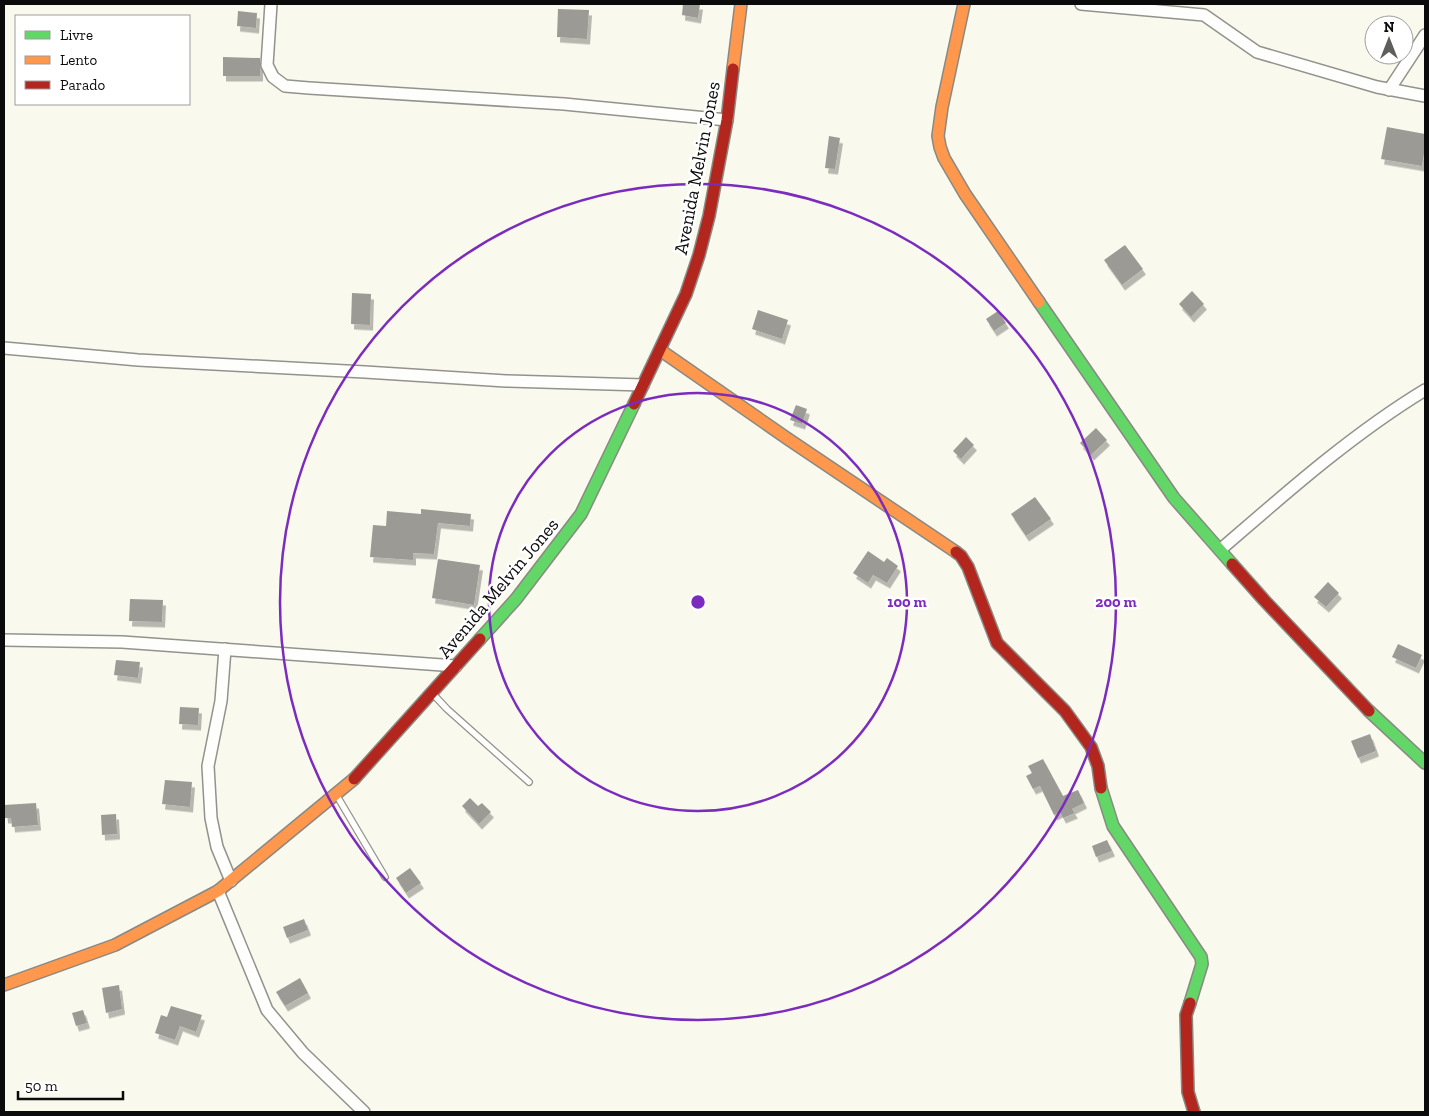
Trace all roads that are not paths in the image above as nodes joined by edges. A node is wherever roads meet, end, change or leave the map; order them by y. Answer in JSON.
{"nodes":[{"id":1,"x":271,"y":4,"type":"edge"},
{"id":2,"x":741,"y":4,"type":"edge"},
{"id":3,"x":964,"y":4,"type":"edge"},
{"id":4,"x":1082,"y":4,"type":"edge"},
{"id":5,"x":1425,"y":35,"type":"edge"},
{"id":6,"x":1389,"y":90,"type":"junction"},
{"id":7,"x":1425,"y":96,"type":"edge"},
{"id":8,"x":728,"y":120,"type":"junction"},
{"id":9,"x":4,"y":348,"type":"edge"},
{"id":10,"x":660,"y":350,"type":"junction"},
{"id":11,"x":643,"y":385,"type":"junction"},
{"id":12,"x":1425,"y":390,"type":"edge"},
{"id":13,"x":1220,"y":550,"type":"junction"},
{"id":14,"x":4,"y":640,"type":"edge"},
{"id":15,"x":225,"y":650,"type":"junction"},
{"id":16,"x":456,"y":666,"type":"junction"},
{"id":17,"x":432,"y":693,"type":"junction"},
{"id":18,"x":1425,"y":762,"type":"edge"},
{"id":19,"x":529,"y":782,"type":"dead end"},
{"id":20,"x":336,"y":794,"type":"junction"},
{"id":21,"x":385,"y":877,"type":"dead end"},
{"id":22,"x":231,"y":881,"type":"junction"},
{"id":23,"x":218,"y":891,"type":"junction"},
{"id":24,"x":4,"y":985,"type":"edge"},
{"id":25,"x":364,"y":1112,"type":"edge"},
{"id":26,"x":1194,"y":1112,"type":"edge"}],
"edges":[{"from":1,"to":8,"type":"street"},
{"from":2,"to":8,"type":"street","name":"Avenida Melvin Jones"},
{"from":3,"to":13,"type":"street"},
{"from":4,"to":6,"type":"street"},
{"from":5,"to":6,"type":"street"},
{"from":6,"to":7,"type":"street"},
{"from":8,"to":10,"type":"street","name":"Avenida Melvin Jones"},
{"from":9,"to":11,"type":"street"},
{"from":10,"to":11,"type":"street","name":"Avenida Melvin Jones"},
{"from":10,"to":26,"type":"street"},
{"from":11,"to":16,"type":"street","name":"Avenida Melvin Jones"},
{"from":12,"to":13,"type":"street"},
{"from":13,"to":18,"type":"street"},
{"from":14,"to":15,"type":"street"},
{"from":15,"to":16,"type":"street"},
{"from":15,"to":22,"type":"street"},
{"from":16,"to":17,"type":"street","name":"Avenida Melvin Jones"},
{"from":17,"to":19,"type":"lane"},
{"from":17,"to":20,"type":"street","name":"Avenida Melvin Jones"},
{"from":20,"to":21,"type":"lane"},
{"from":20,"to":22,"type":"street","name":"Avenida Melvin Jones"},
{"from":22,"to":23,"type":"street","name":"Avenida Melvin Jones"},
{"from":23,"to":24,"type":"street","name":"Avenida Melvin Jones"},
{"from":23,"to":25,"type":"street"}]}
